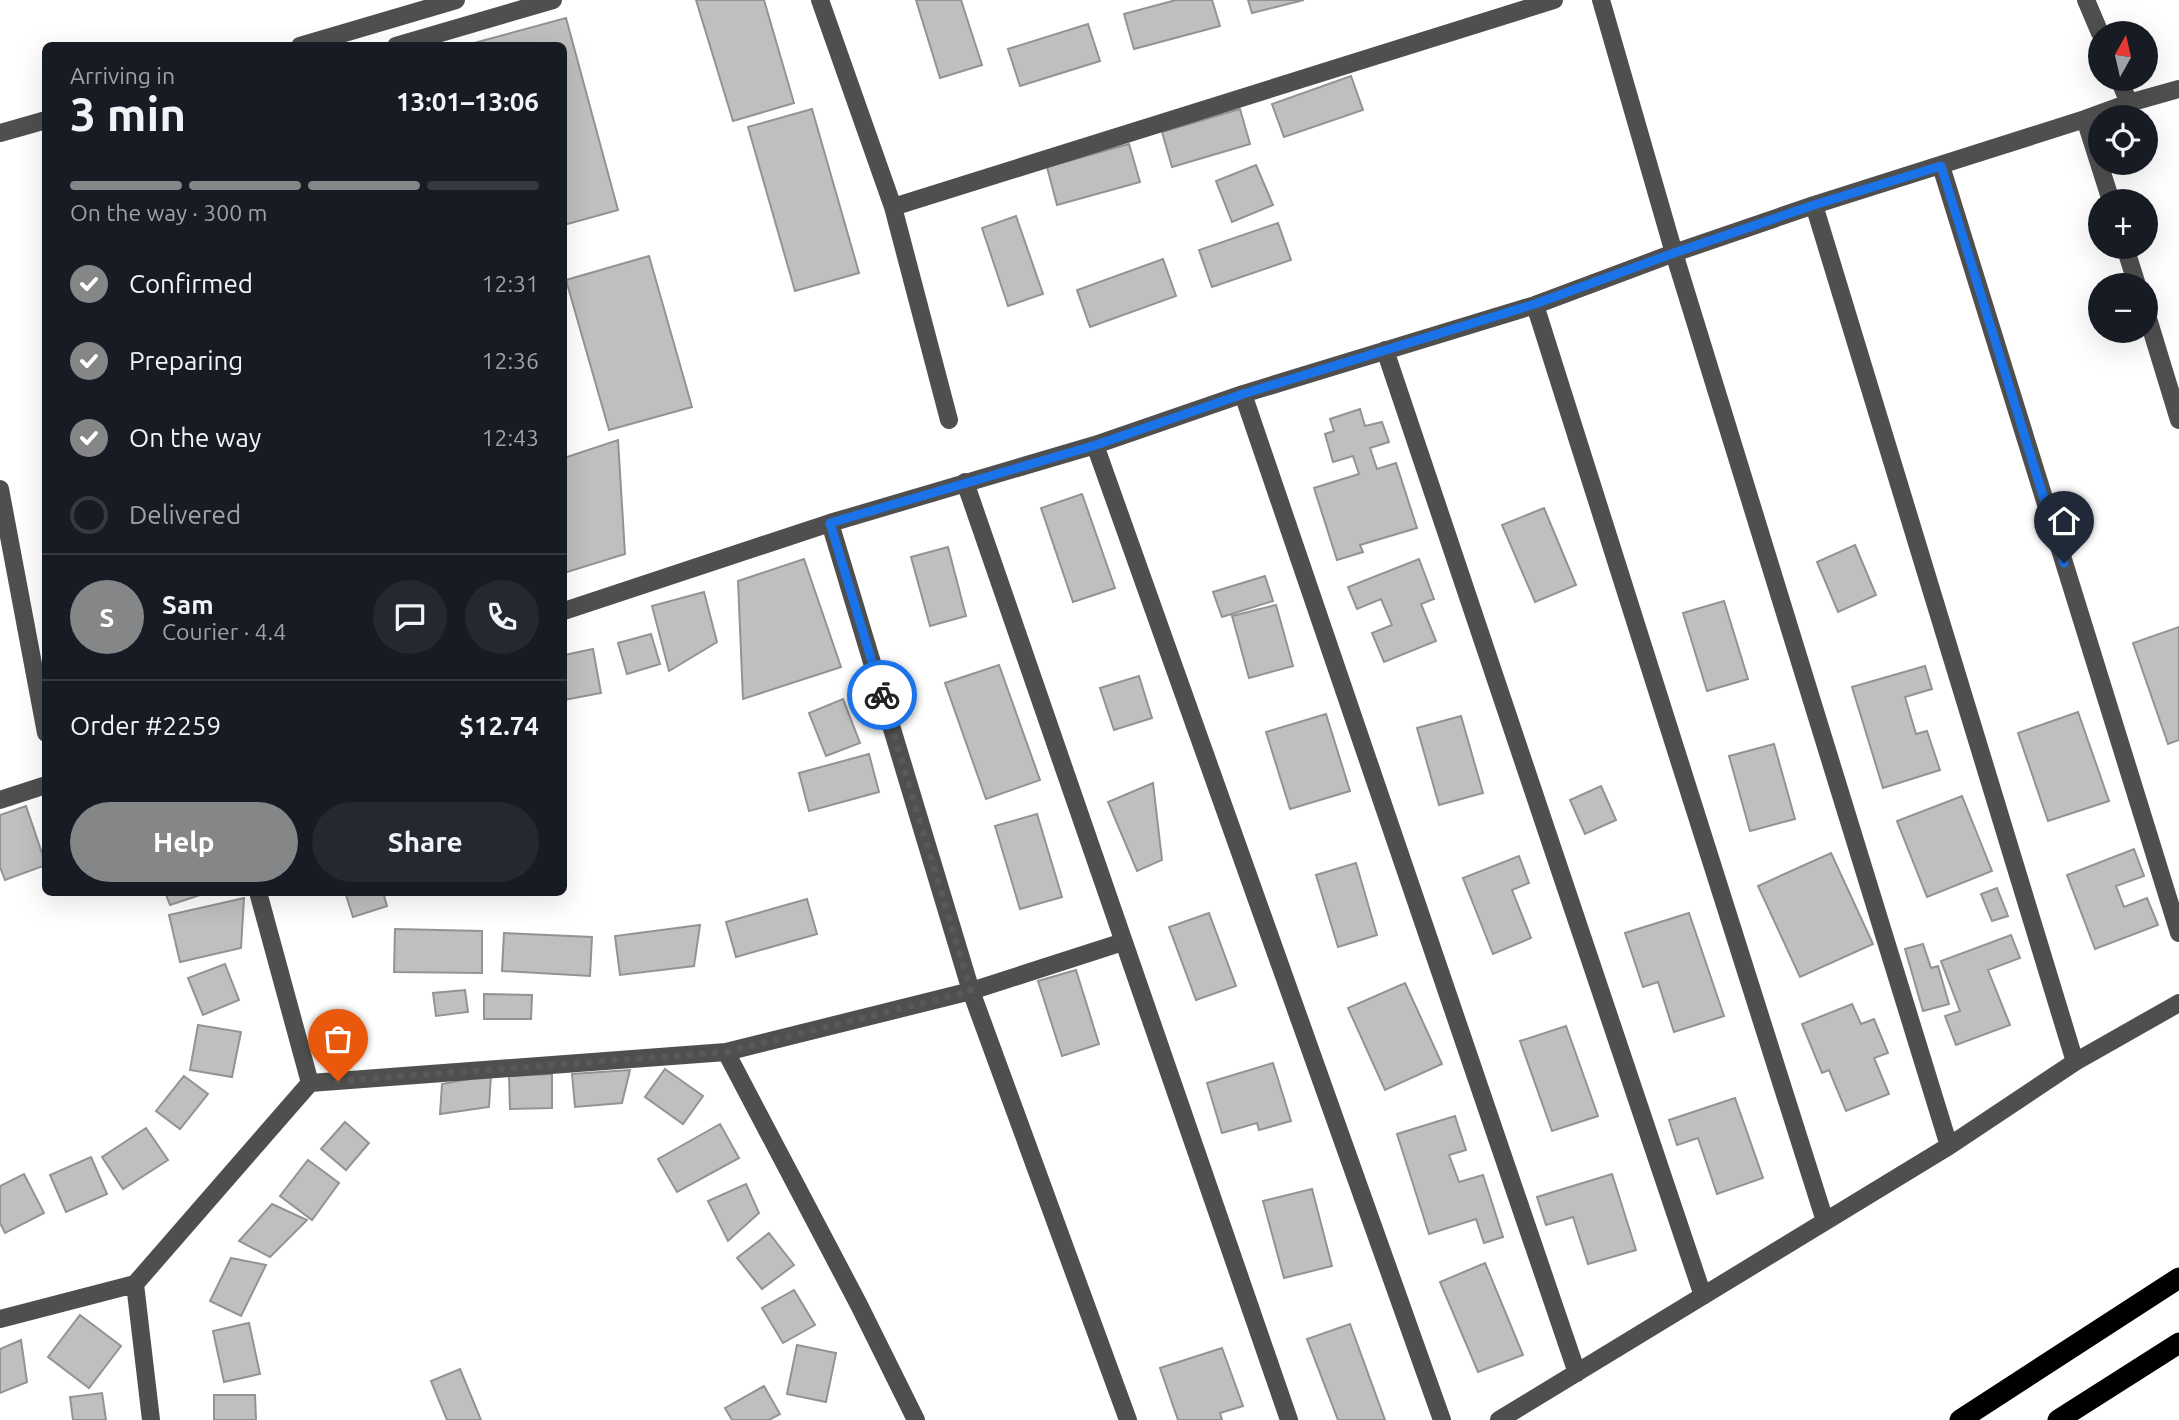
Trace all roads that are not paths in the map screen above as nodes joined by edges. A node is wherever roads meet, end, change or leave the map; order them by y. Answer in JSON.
{"nodes":[{"id":1,"x":456,"y":0,"type":"edge"},
{"id":2,"x":552,"y":0,"type":"edge"},
{"id":3,"x":820,"y":0,"type":"edge"},
{"id":4,"x":1554,"y":0,"type":"edge"},
{"id":5,"x":1601,"y":0,"type":"edge"},
{"id":6,"x":2086,"y":0,"type":"edge"},
{"id":7,"x":2095,"y":21,"type":"edge"},
{"id":8,"x":314,"y":42,"type":"edge"},
{"id":9,"x":410,"y":42,"type":"edge"},
{"id":10,"x":2179,"y":89,"type":"edge"},
{"id":11,"x":2124,"y":91,"type":"edge"},
{"id":12,"x":2129,"y":103,"type":"junction"},
{"id":13,"x":2085,"y":119,"type":"junction"},
{"id":14,"x":42,"y":121,"type":"edge"},
{"id":15,"x":42,"y":128,"type":"edge"},
{"id":16,"x":0,"y":136,"type":"edge"},
{"id":17,"x":1941,"y":166,"type":"junction"},
{"id":18,"x":2107,"y":189,"type":"edge"},
{"id":19,"x":1814,"y":205,"type":"junction"},
{"id":20,"x":893,"y":207,"type":"junction"},
{"id":21,"x":1674,"y":253,"type":"junction"},
{"id":22,"x":1535,"y":304,"type":"junction"},
{"id":23,"x":2155,"y":343,"type":"edge"},
{"id":24,"x":1385,"y":350,"type":"junction"},
{"id":25,"x":1243,"y":394,"type":"junction"},
{"id":26,"x":949,"y":420,"type":"dead end"},
{"id":27,"x":2179,"y":420,"type":"edge"},
{"id":28,"x":1096,"y":445,"type":"junction"},
{"id":29,"x":965,"y":482,"type":"junction"},
{"id":30,"x":0,"y":489,"type":"edge"},
{"id":31,"x":830,"y":523,"type":"junction"},
{"id":32,"x":567,"y":610,"type":"edge"},
{"id":33,"x":42,"y":712,"type":"edge"},
{"id":34,"x":42,"y":786,"type":"edge"},
{"id":35,"x":0,"y":800,"type":"edge"},
{"id":36,"x":259,"y":896,"type":"edge"},
{"id":37,"x":2179,"y":933,"type":"edge"},
{"id":38,"x":1123,"y":942,"type":"junction"},
{"id":39,"x":971,"y":991,"type":"junction"},
{"id":40,"x":2179,"y":1003,"type":"edge"},
{"id":41,"x":726,"y":1052,"type":"junction"},
{"id":42,"x":2075,"y":1062,"type":"junction"},
{"id":43,"x":310,"y":1083,"type":"junction"},
{"id":44,"x":1949,"y":1146,"type":"junction"},
{"id":45,"x":1825,"y":1221,"type":"junction"},
{"id":46,"x":2179,"y":1278,"type":"edge"},
{"id":47,"x":135,"y":1284,"type":"junction"},
{"id":48,"x":1703,"y":1296,"type":"junction"},
{"id":49,"x":0,"y":1319,"type":"edge"},
{"id":50,"x":2179,"y":1343,"type":"edge"},
{"id":51,"x":1577,"y":1373,"type":"junction"},
{"id":52,"x":151,"y":1420,"type":"edge"},
{"id":53,"x":916,"y":1420,"type":"edge"},
{"id":54,"x":1128,"y":1420,"type":"edge"},
{"id":55,"x":1289,"y":1420,"type":"edge"},
{"id":56,"x":1441,"y":1420,"type":"edge"},
{"id":57,"x":1499,"y":1420,"type":"edge"},
{"id":58,"x":1960,"y":1420,"type":"edge"},
{"id":59,"x":2058,"y":1420,"type":"edge"}],
"edges":[{"from":1,"to":8,"type":"street"},
{"from":2,"to":9,"type":"street"},
{"from":3,"to":20,"type":"street"},
{"from":4,"to":20,"type":"street"},
{"from":5,"to":21,"type":"street"},
{"from":6,"to":7,"type":"street"},
{"from":10,"to":12,"type":"street"},
{"from":11,"to":12,"type":"street"},
{"from":12,"to":13,"type":"street"},
{"from":13,"to":17,"type":"street"},
{"from":13,"to":18,"type":"street"},
{"from":14,"to":16,"type":"street"},
{"from":15,"to":16,"type":"street"},
{"from":17,"to":19,"type":"street"},
{"from":17,"to":37,"type":"street"},
{"from":19,"to":21,"type":"street"},
{"from":19,"to":42,"type":"street"},
{"from":20,"to":26,"type":"street"},
{"from":21,"to":22,"type":"street"},
{"from":21,"to":44,"type":"street"},
{"from":22,"to":24,"type":"street"},
{"from":22,"to":45,"type":"street"},
{"from":23,"to":27,"type":"street"},
{"from":24,"to":25,"type":"street"},
{"from":24,"to":48,"type":"street"},
{"from":25,"to":28,"type":"street"},
{"from":25,"to":51,"type":"street"},
{"from":28,"to":29,"type":"street"},
{"from":28,"to":56,"type":"street"},
{"from":29,"to":31,"type":"street"},
{"from":29,"to":38,"type":"street"},
{"from":30,"to":33,"type":"street"},
{"from":31,"to":32,"type":"street"},
{"from":31,"to":39,"type":"street"},
{"from":34,"to":35,"type":"street"},
{"from":36,"to":43,"type":"street"},
{"from":38,"to":39,"type":"street"},
{"from":38,"to":55,"type":"street"},
{"from":39,"to":41,"type":"street"},
{"from":39,"to":54,"type":"street"},
{"from":40,"to":42,"type":"street"},
{"from":41,"to":43,"type":"street"},
{"from":41,"to":53,"type":"street"},
{"from":42,"to":44,"type":"street"},
{"from":43,"to":47,"type":"street"},
{"from":44,"to":45,"type":"street"},
{"from":45,"to":48,"type":"street"},
{"from":46,"to":58,"type":"highway"},
{"from":47,"to":49,"type":"street"},
{"from":47,"to":52,"type":"street"},
{"from":48,"to":51,"type":"street"},
{"from":50,"to":59,"type":"highway"},
{"from":51,"to":57,"type":"street"}]}
